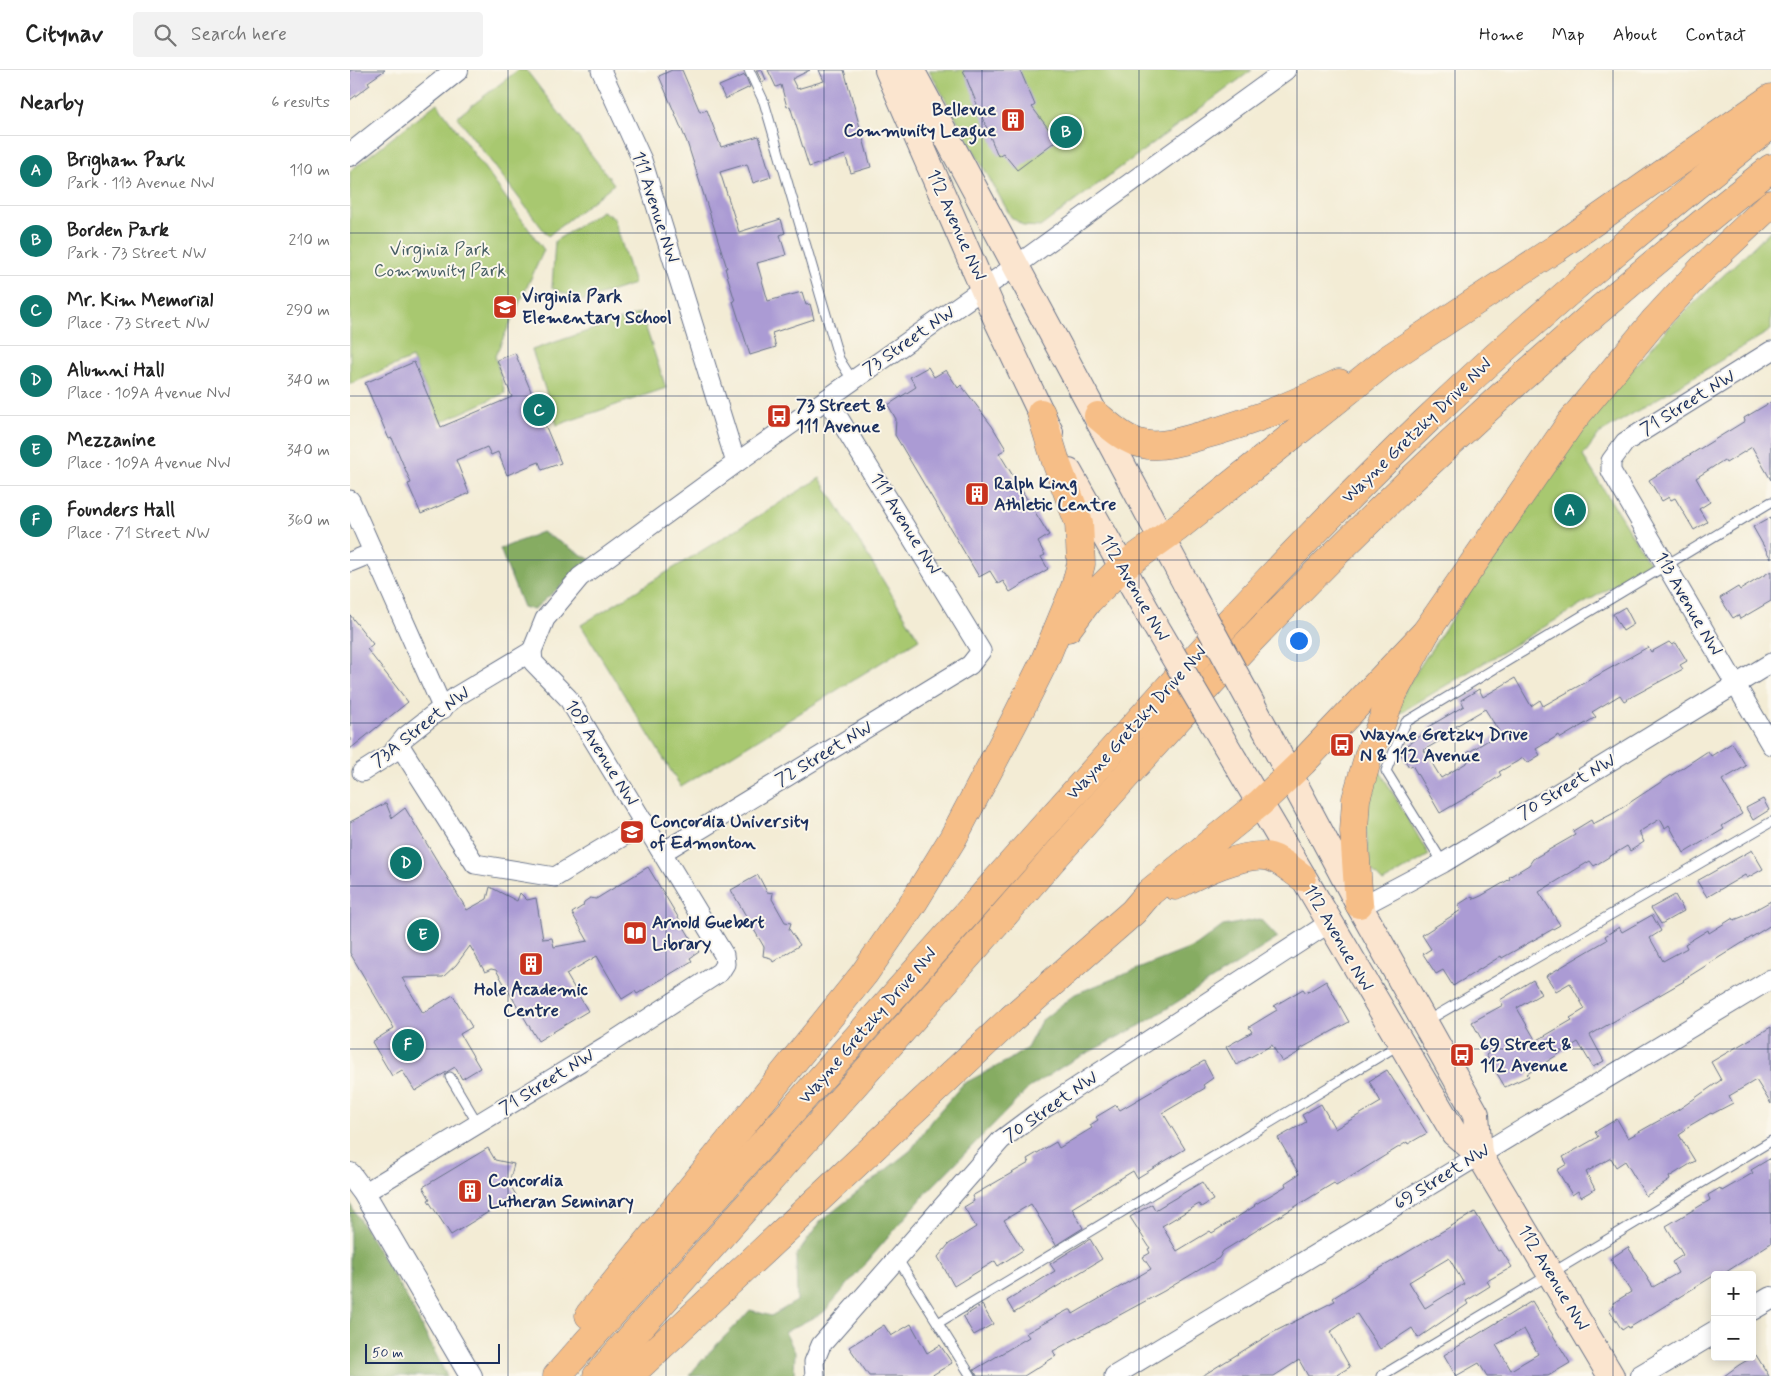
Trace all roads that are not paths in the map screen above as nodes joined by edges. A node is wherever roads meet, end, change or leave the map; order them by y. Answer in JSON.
{"nodes":[{"id":1,"x":457,"y":70,"type":"edge"},
{"id":2,"x":601,"y":70,"type":"edge"},
{"id":3,"x":749,"y":70,"type":"edge"},
{"id":4,"x":888,"y":70,"type":"edge"},
{"id":5,"x":911,"y":70,"type":"edge"},
{"id":6,"x":1286,"y":70,"type":"edge"},
{"id":7,"x":1771,"y":98,"type":"edge"},
{"id":8,"x":1771,"y":125,"type":"edge"},
{"id":9,"x":350,"y":155,"type":"edge"},
{"id":10,"x":1771,"y":168,"type":"edge"},
{"id":11,"x":1771,"y":204,"type":"edge"},
{"id":12,"x":1016,"y":265,"type":"junction"},
{"id":13,"x":984,"y":288,"type":"junction"},
{"id":14,"x":1771,"y":351,"type":"edge"},
{"id":15,"x":1388,"y":359,"type":"junction"},
{"id":16,"x":852,"y":381,"type":"junction"},
{"id":17,"x":827,"y":399,"type":"junction"},
{"id":18,"x":1041,"y":413,"type":"junction"},
{"id":19,"x":1098,"y":416,"type":"junction"},
{"id":20,"x":1610,"y":461,"type":"joint"},
{"id":21,"x":736,"y":462,"type":"junction"},
{"id":22,"x":350,"y":500,"type":"edge"},
{"id":23,"x":1771,"y":502,"type":"edge"},
{"id":24,"x":1161,"y":539,"type":"junction"},
{"id":25,"x":372,"y":553,"type":"junction"},
{"id":26,"x":350,"y":562,"type":"edge"},
{"id":27,"x":1665,"y":565,"type":"junction"},
{"id":28,"x":1122,"y":568,"type":"junction"},
{"id":29,"x":1426,"y":632,"type":"junction"},
{"id":30,"x":532,"y":651,"type":"junction"},
{"id":31,"x":981,"y":651,"type":"joint"},
{"id":32,"x":1044,"y":662,"type":"junction"},
{"id":33,"x":1771,"y":663,"type":"edge"},
{"id":34,"x":1735,"y":684,"type":"junction"},
{"id":35,"x":443,"y":709,"type":"junction"},
{"id":36,"x":1771,"y":745,"type":"edge"},
{"id":37,"x":400,"y":746,"type":"junction"},
{"id":38,"x":362,"y":772,"type":"dead end"},
{"id":39,"x":1290,"y":774,"type":"junction"},
{"id":40,"x":1260,"y":803,"type":"junction"},
{"id":41,"x":1771,"y":822,"type":"edge"},
{"id":42,"x":645,"y":823,"type":"junction"},
{"id":43,"x":662,"y":852,"type":"junction"},
{"id":44,"x":1443,"y":862,"type":"junction"},
{"id":45,"x":1302,"y":877,"type":"junction"},
{"id":46,"x":1359,"y":906,"type":"junction"},
{"id":47,"x":1133,"y":912,"type":"junction"},
{"id":48,"x":1329,"y":924,"type":"junction"},
{"id":49,"x":725,"y":964,"type":"joint"},
{"id":50,"x":1771,"y":979,"type":"edge"},
{"id":51,"x":1425,"y":1022,"type":"junction"},
{"id":52,"x":1400,"y":1044,"type":"junction"},
{"id":53,"x":450,"y":1077,"type":"dead end"},
{"id":54,"x":478,"y":1124,"type":"junction"},
{"id":55,"x":1771,"y":1141,"type":"edge"},
{"id":56,"x":1479,"y":1154,"type":"junction"},
{"id":57,"x":350,"y":1174,"type":"edge"},
{"id":58,"x":364,"y":1193,"type":"junction"},
{"id":59,"x":897,"y":1258,"type":"junction"},
{"id":60,"x":1550,"y":1273,"type":"junction"},
{"id":61,"x":1771,"y":1298,"type":"edge"},
{"id":62,"x":1756,"y":1307,"type":"edge"},
{"id":63,"x":938,"y":1323,"type":"junction"},
{"id":64,"x":1711,"y":1334,"type":"edge"},
{"id":65,"x":471,"y":1376,"type":"edge"},
{"id":66,"x":547,"y":1376,"type":"edge"},
{"id":67,"x":557,"y":1376,"type":"edge"},
{"id":68,"x":597,"y":1376,"type":"edge"},
{"id":69,"x":629,"y":1376,"type":"edge"},
{"id":70,"x":814,"y":1376,"type":"edge"},
{"id":71,"x":971,"y":1376,"type":"edge"},
{"id":72,"x":1114,"y":1376,"type":"edge"},
{"id":73,"x":1381,"y":1376,"type":"edge"},
{"id":74,"x":1611,"y":1376,"type":"edge"},
{"id":75,"x":1641,"y":1376,"type":"edge"}],
"edges":[{"from":1,"to":9,"type":"street"},
{"from":2,"to":21,"type":"street","name":"111 Avenue NW"},
{"from":3,"to":16,"type":"lane"},
{"from":4,"to":13,"type":"main road","name":"112 Avenue NW"},
{"from":5,"to":12,"type":"main road","name":"112 Avenue NW"},
{"from":6,"to":12,"type":"street","name":"73 Street NW"},
{"from":7,"to":15,"type":"main road"},
{"from":8,"to":67,"type":"main road","name":"Wayne Gretzky Drive NW"},
{"from":10,"to":68,"type":"main road","name":"Wayne Gretzky Drive NW"},
{"from":11,"to":29,"type":"main road"},
{"from":12,"to":13,"type":"street","name":"73 Street NW"},
{"from":12,"to":19,"type":"main road","name":"112 Avenue NW"},
{"from":13,"to":16,"type":"street","name":"73 Street NW"},
{"from":13,"to":18,"type":"main road","name":"112 Avenue NW"},
{"from":14,"to":20,"type":"street","name":"71 Street NW"},
{"from":15,"to":19,"type":"main road"},
{"from":15,"to":24,"type":"main road"},
{"from":16,"to":17,"type":"street","name":"73 Street NW"},
{"from":17,"to":21,"type":"street","name":"73 Street NW"},
{"from":17,"to":31,"type":"street","name":"111 Avenue NW"},
{"from":18,"to":28,"type":"main road","name":"112 Avenue NW"},
{"from":18,"to":32,"type":"main road"},
{"from":19,"to":24,"type":"main road","name":"112 Avenue NW"},
{"from":20,"to":27,"type":"street","name":"113 Avenue NW"},
{"from":21,"to":30,"type":"street","name":"73 Street NW"},
{"from":22,"to":25,"type":"street"},
{"from":23,"to":27,"type":"lane"},
{"from":24,"to":28,"type":"main road"},
{"from":24,"to":39,"type":"main road","name":"112 Avenue NW","bridge":true},
{"from":25,"to":26,"type":"street"},
{"from":25,"to":35,"type":"street"},
{"from":27,"to":34,"type":"street","name":"113 Avenue NW"},
{"from":27,"to":44,"type":"lane"},
{"from":28,"to":32,"type":"main road"},
{"from":28,"to":40,"type":"main road","name":"112 Avenue NW","bridge":true},
{"from":29,"to":39,"type":"main road"},
{"from":29,"to":46,"type":"main road"},
{"from":30,"to":35,"type":"street","name":"73A Street NW"},
{"from":30,"to":42,"type":"street","name":"109 Avenue NW"},
{"from":31,"to":43,"type":"street","name":"72 Street NW"},
{"from":32,"to":66,"type":"main road"},
{"from":33,"to":34,"type":"street","name":"70 Street NW"},
{"from":34,"to":36,"type":"street","name":"113 Avenue NW"},
{"from":34,"to":44,"type":"street","name":"70 Street NW"},
{"from":35,"to":37,"type":"street","name":"73A Street NW"},
{"from":37,"to":38,"type":"street","name":"73A Street NW"},
{"from":37,"to":42,"type":"street"},
{"from":39,"to":40,"type":"main road"},
{"from":39,"to":46,"type":"main road","name":"112 Avenue NW"},
{"from":40,"to":45,"type":"main road","name":"112 Avenue NW"},
{"from":40,"to":47,"type":"main road"},
{"from":41,"to":51,"type":"lane"},
{"from":42,"to":43,"type":"street","name":"109 Avenue NW"},
{"from":43,"to":49,"type":"street","name":"109 Avenue NW"},
{"from":44,"to":46,"type":"street","name":"70 Street NW"},
{"from":45,"to":47,"type":"main road"},
{"from":45,"to":48,"type":"main road","name":"112 Avenue NW"},
{"from":46,"to":51,"type":"main road","name":"112 Avenue NW"},
{"from":47,"to":69,"type":"main road"},
{"from":48,"to":52,"type":"main road","name":"112 Avenue NW"},
{"from":48,"to":59,"type":"street","name":"70 Street NW"},
{"from":49,"to":54,"type":"street","name":"71 Street NW"},
{"from":50,"to":56,"type":"street","name":"69 Street NW"},
{"from":51,"to":56,"type":"main road","name":"112 Avenue NW"},
{"from":52,"to":56,"type":"main road","name":"112 Avenue NW"},
{"from":52,"to":63,"type":"lane"},
{"from":53,"to":54,"type":"lane"},
{"from":54,"to":58,"type":"street","name":"71 Street NW"},
{"from":55,"to":60,"type":"lane"},
{"from":56,"to":60,"type":"main road","name":"112 Avenue NW"},
{"from":56,"to":72,"type":"street","name":"69 Street NW"},
{"from":57,"to":58,"type":"street"},
{"from":58,"to":65,"type":"street"},
{"from":59,"to":63,"type":"lane"},
{"from":59,"to":70,"type":"street","name":"70 Street NW"},
{"from":60,"to":73,"type":"lane"},
{"from":60,"to":74,"type":"main road","name":"112 Avenue NW"},
{"from":61,"to":62,"type":"street"},
{"from":63,"to":71,"type":"lane"},
{"from":64,"to":75,"type":"street"}]}
